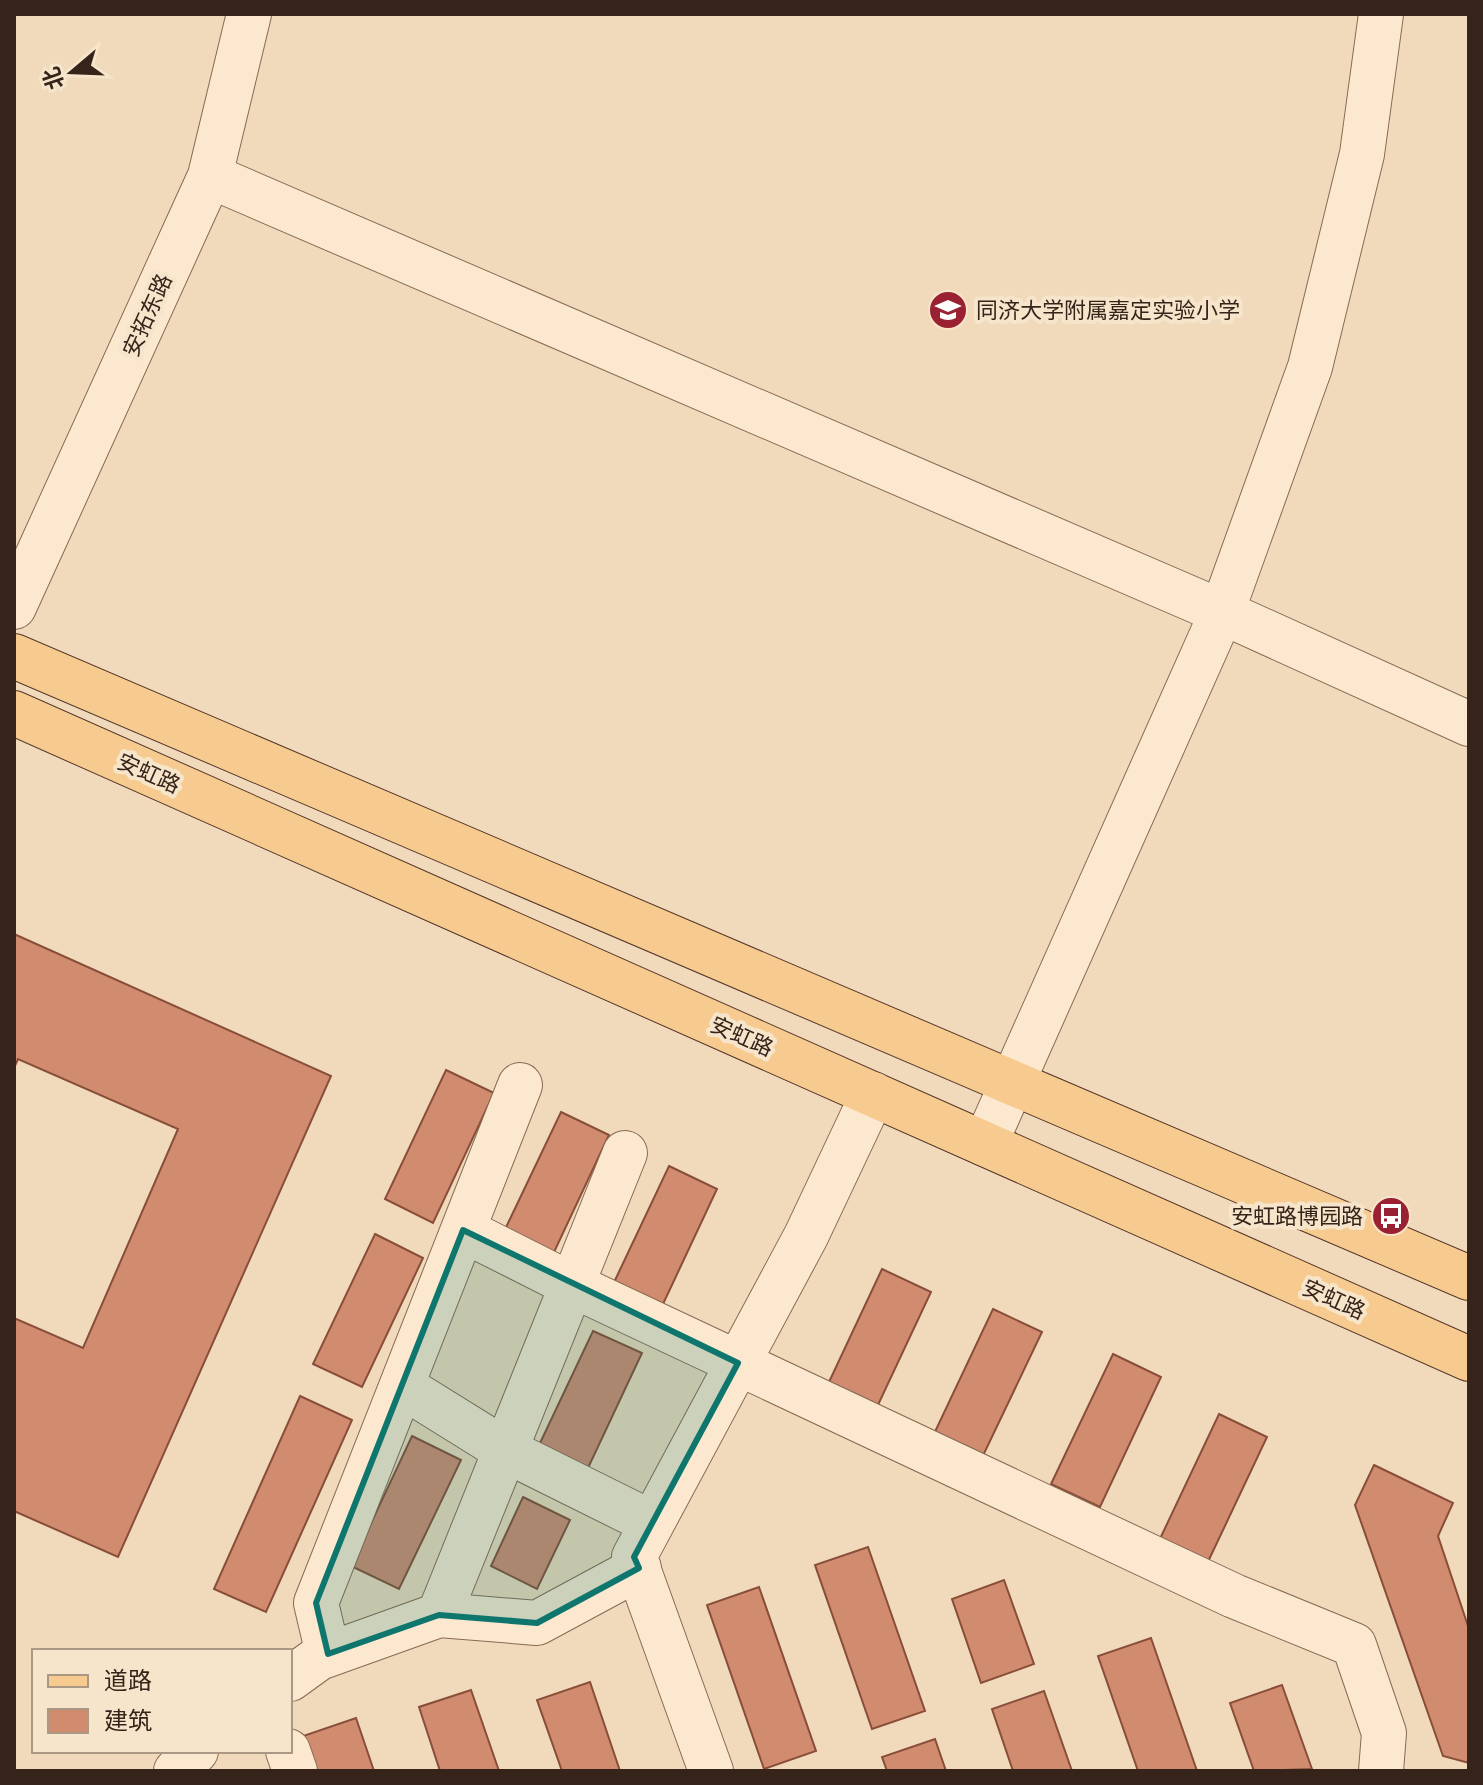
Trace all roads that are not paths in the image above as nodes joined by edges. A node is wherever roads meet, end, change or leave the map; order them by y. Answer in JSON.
{"nodes":[{"id":1,"x":249,"y":14,"type":"edge"},
{"id":2,"x":1381,"y":14,"type":"edge"},
{"id":3,"x":210,"y":176,"type":"junction"},
{"id":4,"x":14,"y":607,"type":"edge"},
{"id":5,"x":1222,"y":612,"type":"junction"},
{"id":6,"x":14,"y":656,"type":"edge"},
{"id":7,"x":14,"y":713,"type":"edge"},
{"id":8,"x":1469,"y":724,"type":"edge"},
{"id":9,"x":1011,"y":1082,"type":"junction"},
{"id":10,"x":520,"y":1085,"type":"dead end"},
{"id":11,"x":873,"y":1094,"type":"junction"},
{"id":12,"x":985,"y":1144,"type":"junction"},
{"id":13,"x":625,"y":1153,"type":"dead end"},
{"id":14,"x":463,"y":1230,"type":"junction"},
{"id":15,"x":1469,"y":1278,"type":"edge"},
{"id":16,"x":572,"y":1285,"type":"junction"},
{"id":17,"x":1469,"y":1359,"type":"edge"},
{"id":18,"x":738,"y":1363,"type":"junction"},
{"id":19,"x":402,"y":1386,"type":"junction"},
{"id":20,"x":505,"y":1450,"type":"junction"},
{"id":21,"x":652,"y":1523,"type":"junction"},
{"id":22,"x":639,"y":1568,"type":"junction"},
{"id":23,"x":439,"y":1615,"type":"junction"},
{"id":24,"x":328,"y":1654,"type":"junction"},
{"id":25,"x":292,"y":1678,"type":"edge"},
{"id":26,"x":194,"y":1753,"type":"edge"},
{"id":27,"x":176,"y":1771,"type":"edge"},
{"id":28,"x":711,"y":1771,"type":"edge"},
{"id":29,"x":1381,"y":1771,"type":"edge"}],
"edges":[{"from":1,"to":3,"type":"street","name":"安拓东路"},
{"from":2,"to":5,"type":"street"},
{"from":3,"to":4,"type":"street","name":"安拓东路"},
{"from":3,"to":5,"type":"street"},
{"from":5,"to":8,"type":"street"},
{"from":5,"to":9,"type":"street"},
{"from":6,"to":9,"type":"main road"},
{"from":7,"to":11,"type":"main road","name":"安虹路"},
{"from":9,"to":12,"type":"street"},
{"from":9,"to":15,"type":"main road"},
{"from":10,"to":14,"type":"street"},
{"from":11,"to":12,"type":"main road","name":"安虹路"},
{"from":11,"to":18,"type":"street"},
{"from":12,"to":17,"type":"main road","name":"安虹路"},
{"from":13,"to":16,"type":"street"},
{"from":14,"to":16,"type":"street"},
{"from":14,"to":19,"type":"street"},
{"from":16,"to":18,"type":"street"},
{"from":16,"to":20,"type":"street"},
{"from":18,"to":21,"type":"street"},
{"from":18,"to":29,"type":"street"},
{"from":19,"to":20,"type":"street"},
{"from":19,"to":24,"type":"street"},
{"from":20,"to":21,"type":"street"},
{"from":20,"to":23,"type":"street"},
{"from":21,"to":22,"type":"street"},
{"from":22,"to":23,"type":"street"},
{"from":22,"to":28,"type":"street"},
{"from":23,"to":24,"type":"street"},
{"from":24,"to":25,"type":"street"},
{"from":26,"to":27,"type":"street"}]}
